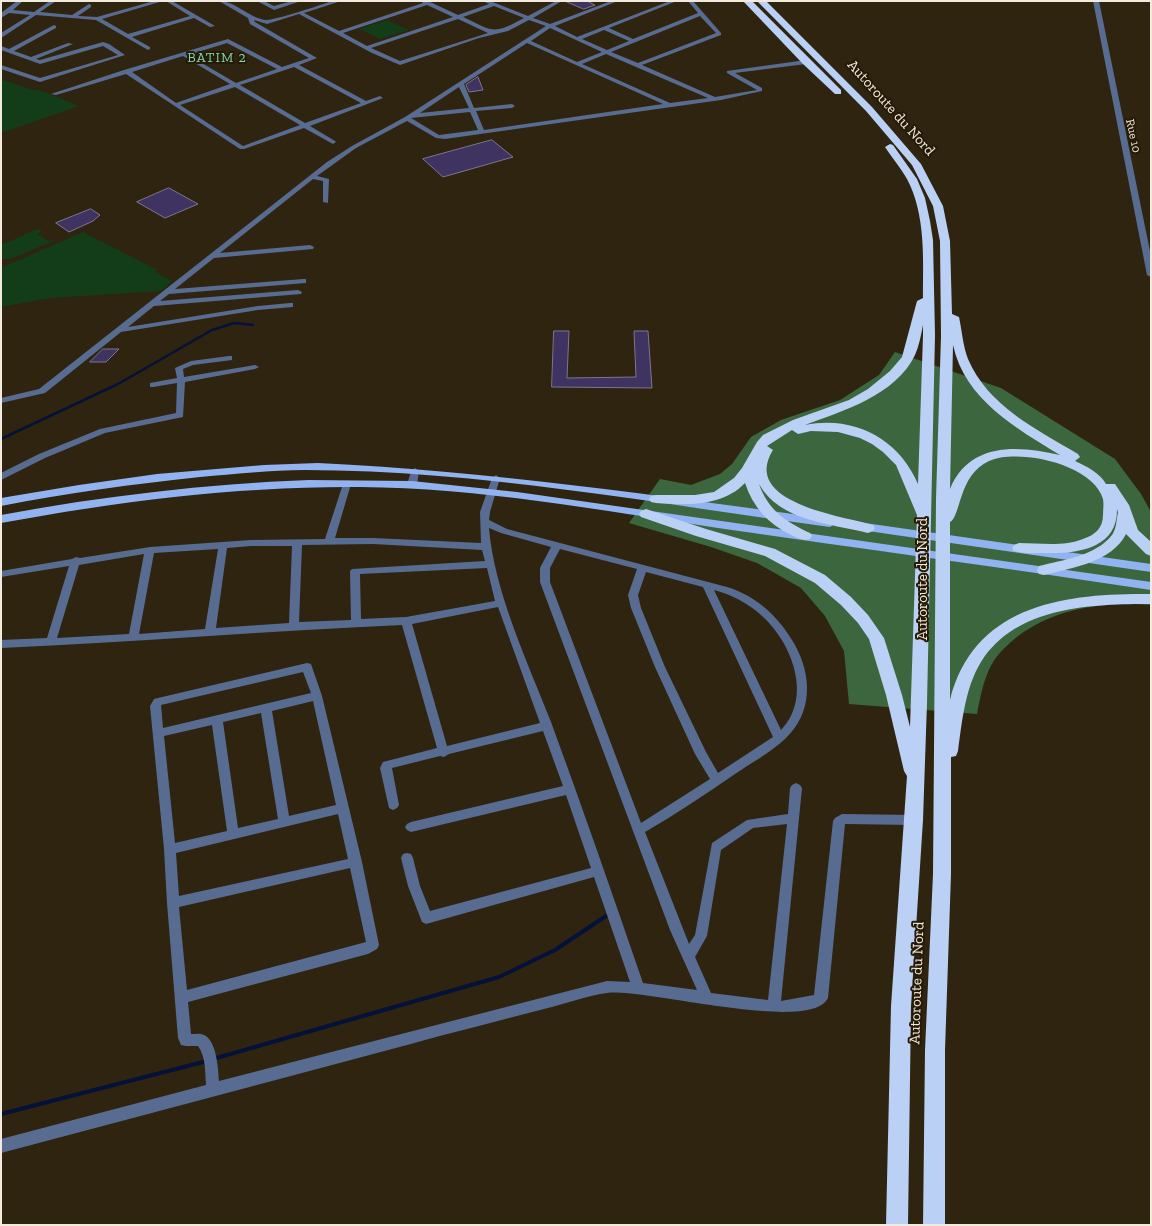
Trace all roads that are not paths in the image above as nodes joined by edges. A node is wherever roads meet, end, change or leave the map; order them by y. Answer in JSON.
{"nodes":[{"id":1,"x":21,"y":1,"type":"edge"},
{"id":2,"x":54,"y":1,"type":"edge"},
{"id":3,"x":160,"y":1,"type":"edge"},
{"id":4,"x":168,"y":1,"type":"edge"},
{"id":5,"x":221,"y":1,"type":"edge"},
{"id":6,"x":259,"y":1,"type":"edge"},
{"id":7,"x":299,"y":1,"type":"edge"},
{"id":8,"x":339,"y":1,"type":"edge"},
{"id":9,"x":485,"y":1,"type":"edge"},
{"id":10,"x":546,"y":1,"type":"edge"},
{"id":11,"x":616,"y":1,"type":"edge"},
{"id":12,"x":675,"y":1,"type":"edge"},
{"id":13,"x":690,"y":1,"type":"edge"},
{"id":14,"x":740,"y":1,"type":"edge"},
{"id":15,"x":748,"y":1,"type":"edge"},
{"id":16,"x":761,"y":1,"type":"edge"},
{"id":17,"x":1096,"y":1,"type":"edge"},
{"id":18,"x":425,"y":2,"type":"edge"},
{"id":19,"x":558,"y":3,"type":"edge"},
{"id":20,"x":493,"y":5,"type":"junction"},
{"id":21,"x":89,"y":6,"type":"dead end"},
{"id":22,"x":8,"y":12,"type":"junction"},
{"id":23,"x":300,"y":13,"type":"junction"},
{"id":24,"x":35,"y":14,"type":"junction"},
{"id":25,"x":701,"y":14,"type":"junction"},
{"id":26,"x":762,"y":15,"type":"junction"},
{"id":27,"x":1,"y":16,"type":"edge"},
{"id":28,"x":196,"y":16,"type":"junction"},
{"id":29,"x":457,"y":16,"type":"junction"},
{"id":30,"x":251,"y":17,"type":"junction"},
{"id":31,"x":72,"y":18,"type":"junction"},
{"id":32,"x":526,"y":18,"type":"junction"},
{"id":33,"x":97,"y":20,"type":"junction"},
{"id":34,"x":212,"y":26,"type":"dead end"},
{"id":35,"x":550,"y":26,"type":"junction"},
{"id":36,"x":54,"y":27,"type":"dead end"},
{"id":37,"x":604,"y":28,"type":"junction"},
{"id":38,"x":339,"y":33,"type":"junction"},
{"id":39,"x":494,"y":33,"type":"junction"},
{"id":40,"x":1,"y":36,"type":"edge"},
{"id":41,"x":128,"y":36,"type":"junction"},
{"id":42,"x":576,"y":39,"type":"junction"},
{"id":43,"x":526,"y":41,"type":"junction"},
{"id":44,"x":633,"y":41,"type":"junction"},
{"id":45,"x":70,"y":44,"type":"dead end"},
{"id":46,"x":1,"y":48,"type":"edge"},
{"id":47,"x":148,"y":48,"type":"dead end"},
{"id":48,"x":366,"y":48,"type":"junction"},
{"id":49,"x":10,"y":51,"type":"junction"},
{"id":50,"x":607,"y":52,"type":"junction"},
{"id":51,"x":183,"y":54,"type":"junction"},
{"id":52,"x":30,"y":58,"type":"junction"},
{"id":53,"x":806,"y":62,"type":"junction"},
{"id":54,"x":576,"y":64,"type":"junction"},
{"id":55,"x":295,"y":65,"type":"junction"},
{"id":56,"x":638,"y":65,"type":"junction"},
{"id":57,"x":1,"y":67,"type":"edge"},
{"id":58,"x":282,"y":70,"type":"junction"},
{"id":59,"x":126,"y":71,"type":"junction"},
{"id":60,"x":461,"y":84,"type":"junction"},
{"id":61,"x":236,"y":85,"type":"junction"},
{"id":62,"x":54,"y":94,"type":"dead end"},
{"id":63,"x":380,"y":98,"type":"dead end"},
{"id":64,"x":713,"y":98,"type":"junction"},
{"id":65,"x":365,"y":103,"type":"junction"},
{"id":66,"x":175,"y":105,"type":"junction"},
{"id":67,"x":668,"y":105,"type":"junction"},
{"id":68,"x":512,"y":106,"type":"dead end"},
{"id":69,"x":472,"y":110,"type":"junction"},
{"id":70,"x":409,"y":116,"type":"junction"},
{"id":71,"x":306,"y":126,"type":"junction"},
{"id":72,"x":482,"y":132,"type":"junction"},
{"id":73,"x":333,"y":142,"type":"dead end"},
{"id":74,"x":312,"y":177,"type":"junction"},
{"id":75,"x":326,"y":202,"type":"dead end"},
{"id":76,"x":310,"y":247,"type":"dead end"},
{"id":77,"x":212,"y":256,"type":"junction"},
{"id":78,"x":1151,"y":275,"type":"edge"},
{"id":79,"x":303,"y":281,"type":"dead end"},
{"id":80,"x":927,"y":286,"type":"junction"},
{"id":81,"x":947,"y":291,"type":"junction"},
{"id":82,"x":167,"y":292,"type":"junction"},
{"id":83,"x":298,"y":292,"type":"dead end"},
{"id":84,"x":152,"y":304,"type":"junction"},
{"id":85,"x":290,"y":305,"type":"dead end"},
{"id":86,"x":118,"y":330,"type":"junction"},
{"id":87,"x":229,"y":358,"type":"dead end"},
{"id":88,"x":255,"y":367,"type":"dead end"},
{"id":89,"x":181,"y":381,"type":"junction"},
{"id":90,"x":153,"y":385,"type":"dead end"},
{"id":91,"x":1,"y":401,"type":"edge"},
{"id":92,"x":749,"y":468,"type":"junction"},
{"id":93,"x":415,"y":471,"type":"junction"},
{"id":94,"x":1,"y":477,"type":"edge"},
{"id":95,"x":496,"y":478,"type":"junction"},
{"id":96,"x":347,"y":484,"type":"junction"},
{"id":97,"x":412,"y":485,"type":"junction"},
{"id":98,"x":491,"y":493,"type":"junction"},
{"id":99,"x":656,"y":499,"type":"junction"},
{"id":100,"x":1,"y":501,"type":"edge"},
{"id":101,"x":646,"y":514,"type":"junction"},
{"id":102,"x":1124,"y":514,"type":"junction"},
{"id":103,"x":769,"y":515,"type":"junction"},
{"id":104,"x":923,"y":517,"type":"junction"},
{"id":105,"x":1,"y":519,"type":"edge"},
{"id":106,"x":484,"y":522,"type":"junction"},
{"id":107,"x":868,"y":528,"type":"junction"},
{"id":108,"x":944,"y":532,"type":"junction"},
{"id":109,"x":805,"y":536,"type":"junction"},
{"id":110,"x":329,"y":541,"type":"junction"},
{"id":111,"x":297,"y":542,"type":"junction"},
{"id":112,"x":223,"y":545,"type":"junction"},
{"id":113,"x":557,"y":545,"type":"junction"},
{"id":114,"x":486,"y":547,"type":"junction"},
{"id":115,"x":1019,"y":548,"type":"junction"},
{"id":116,"x":150,"y":550,"type":"junction"},
{"id":117,"x":1151,"y":551,"type":"edge"},
{"id":118,"x":1084,"y":558,"type":"junction"},
{"id":119,"x":76,"y":560,"type":"junction"},
{"id":120,"x":491,"y":564,"type":"junction"},
{"id":121,"x":642,"y":568,"type":"junction"},
{"id":122,"x":1151,"y":568,"type":"edge"},
{"id":123,"x":1044,"y":570,"type":"junction"},
{"id":124,"x":1,"y":574,"type":"edge"},
{"id":125,"x":707,"y":585,"type":"junction"},
{"id":126,"x":1151,"y":586,"type":"edge"},
{"id":127,"x":1151,"y":598,"type":"edge"},
{"id":128,"x":501,"y":603,"type":"junction"},
{"id":129,"x":406,"y":621,"type":"junction"},
{"id":130,"x":356,"y":623,"type":"junction"},
{"id":131,"x":294,"y":626,"type":"junction"},
{"id":132,"x":210,"y":632,"type":"junction"},
{"id":133,"x":133,"y":638,"type":"junction"},
{"id":134,"x":51,"y":641,"type":"junction"},
{"id":135,"x":1,"y":644,"type":"edge"},
{"id":136,"x":317,"y":696,"type":"junction"},
{"id":137,"x":266,"y":708,"type":"junction"},
{"id":138,"x":217,"y":720,"type":"junction"},
{"id":139,"x":545,"y":726,"type":"junction"},
{"id":140,"x":158,"y":733,"type":"junction"},
{"id":141,"x":779,"y":738,"type":"junction"},
{"id":142,"x":444,"y":753,"type":"junction"},
{"id":143,"x":717,"y":780,"type":"junction"},
{"id":144,"x":916,"y":783,"type":"junction"},
{"id":145,"x":796,"y":788,"type":"dead end"},
{"id":146,"x":570,"y":789,"type":"junction"},
{"id":147,"x":393,"y":805,"type":"dead end"},
{"id":148,"x":942,"y":806,"type":"junction"},
{"id":149,"x":344,"y":808,"type":"junction"},
{"id":150,"x":792,"y":818,"type":"junction"},
{"id":151,"x":914,"y":820,"type":"junction"},
{"id":152,"x":284,"y":822,"type":"junction"},
{"id":153,"x":411,"y":827,"type":"dead end"},
{"id":154,"x":639,"y":830,"type":"junction"},
{"id":155,"x":233,"y":834,"type":"junction"},
{"id":156,"x":170,"y":849,"type":"junction"},
{"id":157,"x":407,"y":858,"type":"dead end"},
{"id":158,"x":356,"y":862,"type":"junction"},
{"id":159,"x":599,"y":872,"type":"junction"},
{"id":160,"x":172,"y":903,"type":"junction"},
{"id":161,"x":688,"y":957,"type":"junction"},
{"id":162,"x":639,"y":989,"type":"junction"},
{"id":163,"x":181,"y":998,"type":"junction"},
{"id":164,"x":707,"y":999,"type":"junction"},
{"id":165,"x":774,"y":1006,"type":"junction"},
{"id":166,"x":213,"y":1090,"type":"junction"},
{"id":167,"x":1,"y":1146,"type":"edge"},
{"id":168,"x":897,"y":1225,"type":"edge"},
{"id":169,"x":934,"y":1225,"type":"edge"}],
"edges":[{"from":1,"to":22,"type":"street"},
{"from":2,"to":24,"type":"street"},
{"from":3,"to":33,"type":"street"},
{"from":4,"to":28,"type":"street"},
{"from":5,"to":30,"type":"street"},
{"from":6,"to":7,"type":"street"},
{"from":8,"to":23,"type":"street"},
{"from":9,"to":20,"type":"street"},
{"from":10,"to":19,"type":"street"},
{"from":11,"to":35,"type":"street"},
{"from":12,"to":37,"type":"street"},
{"from":13,"to":25,"type":"street"},
{"from":14,"to":26,"type":"highway"},
{"from":15,"to":26,"type":"highway","name":"Autoroute du Nord"},
{"from":16,"to":81,"type":"highway","name":"Autoroute du Nord"},
{"from":17,"to":78,"type":"street","name":"Rue 10"},
{"from":18,"to":29,"type":"street"},
{"from":18,"to":38,"type":"street"},
{"from":19,"to":32,"type":"street"},
{"from":20,"to":29,"type":"street"},
{"from":20,"to":32,"type":"street"},
{"from":21,"to":31,"type":"street"},
{"from":22,"to":24,"type":"street"},
{"from":22,"to":27,"type":"street"},
{"from":23,"to":30,"type":"street"},
{"from":23,"to":38,"type":"street"},
{"from":24,"to":31,"type":"street"},
{"from":24,"to":40,"type":"street"},
{"from":25,"to":44,"type":"street"},
{"from":25,"to":56,"type":"street"},
{"from":26,"to":53,"type":"highway","name":"Autoroute du Nord"},
{"from":28,"to":34,"type":"street"},
{"from":28,"to":41,"type":"street"},
{"from":29,"to":39,"type":"street"},
{"from":29,"to":48,"type":"street"},
{"from":30,"to":55,"type":"street"},
{"from":31,"to":33,"type":"street"},
{"from":32,"to":35,"type":"street"},
{"from":32,"to":39,"type":"street"},
{"from":33,"to":41,"type":"street"},
{"from":35,"to":42,"type":"street"},
{"from":35,"to":43,"type":"street"},
{"from":36,"to":49,"type":"street"},
{"from":37,"to":42,"type":"street"},
{"from":37,"to":44,"type":"street"},
{"from":38,"to":48,"type":"street"},
{"from":39,"to":48,"type":"street"},
{"from":41,"to":47,"type":"street"},
{"from":42,"to":50,"type":"street"},
{"from":43,"to":54,"type":"street"},
{"from":43,"to":60,"type":"street"},
{"from":44,"to":50,"type":"street"},
{"from":45,"to":52,"type":"street"},
{"from":46,"to":49,"type":"street"},
{"from":49,"to":52,"type":"street"},
{"from":50,"to":54,"type":"street"},
{"from":50,"to":56,"type":"street"},
{"from":51,"to":58,"type":"street"},
{"from":51,"to":59,"type":"street"},
{"from":51,"to":61,"type":"street"},
{"from":52,"to":57,"type":"street"},
{"from":53,"to":64,"type":"street"},
{"from":53,"to":80,"type":"highway","name":"Autoroute du Nord"},
{"from":54,"to":67,"type":"street"},
{"from":55,"to":58,"type":"street"},
{"from":55,"to":65,"type":"street"},
{"from":56,"to":64,"type":"street"},
{"from":58,"to":61,"type":"street"},
{"from":59,"to":62,"type":"street"},
{"from":59,"to":66,"type":"street"},
{"from":60,"to":69,"type":"street"},
{"from":60,"to":70,"type":"street"},
{"from":61,"to":66,"type":"street"},
{"from":61,"to":71,"type":"street"},
{"from":63,"to":65,"type":"street"},
{"from":64,"to":67,"type":"street"},
{"from":65,"to":71,"type":"street"},
{"from":66,"to":71,"type":"street"},
{"from":67,"to":72,"type":"street"},
{"from":68,"to":69,"type":"street"},
{"from":69,"to":70,"type":"street"},
{"from":69,"to":72,"type":"street"},
{"from":70,"to":72,"type":"street"},
{"from":70,"to":74,"type":"street"},
{"from":71,"to":73,"type":"street"},
{"from":74,"to":75,"type":"street"},
{"from":74,"to":77,"type":"street"},
{"from":76,"to":77,"type":"street"},
{"from":77,"to":82,"type":"street"},
{"from":79,"to":82,"type":"street"},
{"from":80,"to":92,"type":"highway"},
{"from":80,"to":104,"type":"highway","name":"Autoroute du Nord"},
{"from":81,"to":102,"type":"highway"},
{"from":81,"to":108,"type":"highway","name":"Autoroute du Nord"},
{"from":82,"to":84,"type":"street"},
{"from":83,"to":84,"type":"street"},
{"from":84,"to":86,"type":"street"},
{"from":85,"to":86,"type":"street"},
{"from":86,"to":91,"type":"street"},
{"from":87,"to":89,"type":"street"},
{"from":88,"to":89,"type":"street"},
{"from":89,"to":90,"type":"street"},
{"from":89,"to":94,"type":"street"},
{"from":92,"to":99,"type":"highway"},
{"from":92,"to":103,"type":"highway"},
{"from":93,"to":95,"type":"main road"},
{"from":93,"to":97,"type":"street"},
{"from":93,"to":100,"type":"main road"},
{"from":95,"to":98,"type":"street"},
{"from":95,"to":99,"type":"main road"},
{"from":96,"to":97,"type":"main road"},
{"from":96,"to":105,"type":"main road"},
{"from":96,"to":110,"type":"street"},
{"from":97,"to":98,"type":"main road"},
{"from":98,"to":101,"type":"main road"},
{"from":98,"to":106,"type":"street"},
{"from":99,"to":103,"type":"main road"},
{"from":101,"to":109,"type":"main road"},
{"from":101,"to":144,"type":"highway"},
{"from":102,"to":117,"type":"highway"},
{"from":102,"to":118,"type":"highway"},
{"from":103,"to":107,"type":"main road"},
{"from":103,"to":109,"type":"highway"},
{"from":104,"to":107,"type":"highway"},
{"from":104,"to":144,"type":"highway","name":"Autoroute du Nord"},
{"from":106,"to":113,"type":"street"},
{"from":106,"to":114,"type":"street"},
{"from":107,"to":115,"type":"main road"},
{"from":108,"to":115,"type":"highway"},
{"from":108,"to":148,"type":"highway","name":"Autoroute du Nord"},
{"from":109,"to":123,"type":"main road"},
{"from":110,"to":111,"type":"street"},
{"from":110,"to":114,"type":"street"},
{"from":111,"to":112,"type":"street"},
{"from":111,"to":131,"type":"street"},
{"from":112,"to":116,"type":"street"},
{"from":112,"to":132,"type":"street"},
{"from":113,"to":121,"type":"street"},
{"from":113,"to":154,"type":"street"},
{"from":114,"to":120,"type":"street"},
{"from":115,"to":118,"type":"main road"},
{"from":116,"to":119,"type":"street"},
{"from":116,"to":133,"type":"street"},
{"from":118,"to":122,"type":"main road"},
{"from":118,"to":123,"type":"highway"},
{"from":119,"to":124,"type":"street"},
{"from":119,"to":134,"type":"street"},
{"from":120,"to":128,"type":"street"},
{"from":120,"to":130,"type":"street"},
{"from":121,"to":125,"type":"street"},
{"from":121,"to":143,"type":"street"},
{"from":123,"to":126,"type":"main road"},
{"from":125,"to":141,"type":"street"},
{"from":125,"to":141,"type":"street"},
{"from":127,"to":148,"type":"highway"},
{"from":128,"to":129,"type":"street"},
{"from":128,"to":139,"type":"street"},
{"from":129,"to":130,"type":"street"},
{"from":129,"to":142,"type":"street"},
{"from":130,"to":131,"type":"street"},
{"from":131,"to":132,"type":"street"},
{"from":132,"to":133,"type":"street"},
{"from":133,"to":134,"type":"street"},
{"from":134,"to":135,"type":"street"},
{"from":136,"to":137,"type":"street"},
{"from":136,"to":140,"type":"street"},
{"from":136,"to":149,"type":"street"},
{"from":137,"to":138,"type":"street"},
{"from":137,"to":152,"type":"street"},
{"from":138,"to":140,"type":"street"},
{"from":138,"to":155,"type":"street"},
{"from":139,"to":142,"type":"street"},
{"from":139,"to":146,"type":"street"},
{"from":140,"to":156,"type":"street"},
{"from":141,"to":143,"type":"street"},
{"from":142,"to":147,"type":"street"},
{"from":143,"to":154,"type":"street"},
{"from":144,"to":151,"type":"highway","name":"Autoroute du Nord"},
{"from":145,"to":150,"type":"street"},
{"from":146,"to":153,"type":"street"},
{"from":146,"to":159,"type":"street"},
{"from":148,"to":169,"type":"highway","name":"Autoroute du Nord"},
{"from":149,"to":152,"type":"street"},
{"from":149,"to":158,"type":"street"},
{"from":150,"to":161,"type":"street"},
{"from":150,"to":165,"type":"street"},
{"from":151,"to":165,"type":"street"},
{"from":151,"to":168,"type":"highway","name":"Autoroute du Nord"},
{"from":152,"to":155,"type":"street"},
{"from":154,"to":161,"type":"street"},
{"from":155,"to":156,"type":"street"},
{"from":156,"to":160,"type":"street"},
{"from":157,"to":159,"type":"street"},
{"from":158,"to":160,"type":"street"},
{"from":158,"to":163,"type":"street"},
{"from":159,"to":162,"type":"street"},
{"from":160,"to":163,"type":"street"},
{"from":161,"to":164,"type":"street"},
{"from":162,"to":164,"type":"street"},
{"from":162,"to":166,"type":"street"},
{"from":163,"to":166,"type":"street"},
{"from":164,"to":165,"type":"street"},
{"from":166,"to":167,"type":"street"}]}
